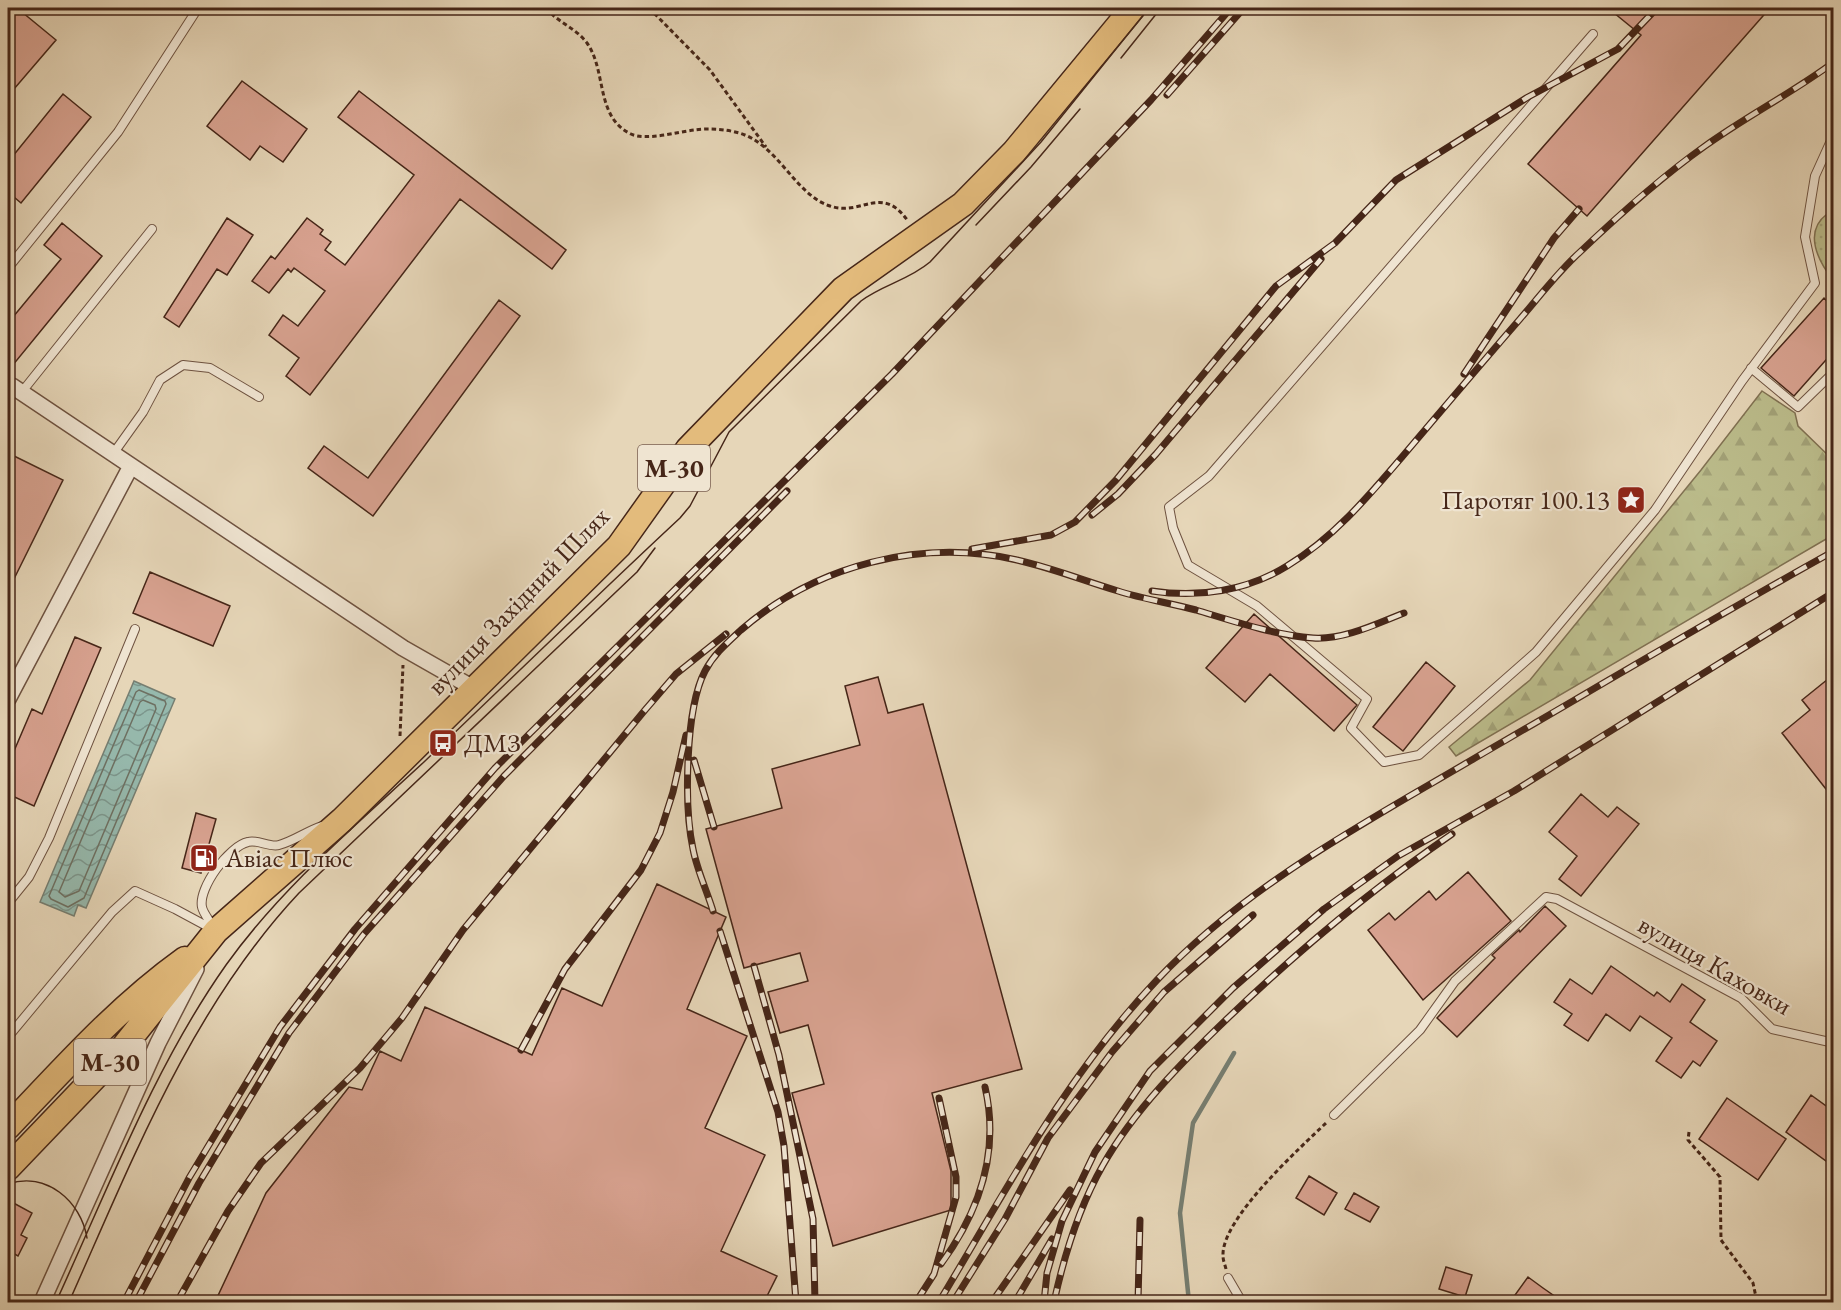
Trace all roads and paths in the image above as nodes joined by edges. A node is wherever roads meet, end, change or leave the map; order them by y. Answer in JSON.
{"nodes":[{"id":1,"x":198,"y":8,"type":"edge"},
{"id":2,"x":546,"y":8,"type":"edge"},
{"id":3,"x":649,"y":8,"type":"edge"},
{"id":4,"x":1133,"y":8,"type":"edge"},
{"id":5,"x":1593,"y":34,"type":"dead end"},
{"id":6,"x":1833,"y":134,"type":"edge"},
{"id":7,"x":767,"y":148,"type":"junction"},
{"id":8,"x":152,"y":230,"type":"dead end"},
{"id":9,"x":919,"y":237,"type":"junction"},
{"id":10,"x":8,"y":268,"type":"edge"},
{"id":11,"x":1751,"y":368,"type":"junction"},
{"id":12,"x":1833,"y":372,"type":"edge"},
{"id":13,"x":14,"y":388,"type":"edge"},
{"id":14,"x":259,"y":397,"type":"dead end"},
{"id":15,"x":113,"y":454,"type":"junction"},
{"id":16,"x":131,"y":466,"type":"junction"},
{"id":17,"x":135,"y":629,"type":"dead end"},
{"id":18,"x":403,"y":648,"type":"junction"},
{"id":19,"x":475,"y":689,"type":"junction"},
{"id":20,"x":8,"y":699,"type":"edge"},
{"id":21,"x":399,"y":764,"type":"junction"},
{"id":22,"x":342,"y":820,"type":"junction"},
{"id":23,"x":8,"y":903,"type":"edge"},
{"id":24,"x":208,"y":939,"type":"junction"},
{"id":25,"x":8,"y":1037,"type":"edge"},
{"id":26,"x":1833,"y":1043,"type":"edge"},
{"id":27,"x":1334,"y":1115,"type":"joint"},
{"id":28,"x":8,"y":1127,"type":"edge"},
{"id":29,"x":1689,"y":1132,"type":"dead end"},
{"id":30,"x":8,"y":1168,"type":"edge"},
{"id":31,"x":1228,"y":1278,"type":"joint"},
{"id":32,"x":42,"y":1302,"type":"edge"},
{"id":33,"x":1242,"y":1302,"type":"edge"},
{"id":34,"x":1757,"y":1302,"type":"edge"}],
"edges":[{"from":1,"to":10,"type":"lane"},
{"from":2,"to":7,"type":"path"},
{"from":3,"to":7,"type":"path"},
{"from":4,"to":9,"type":"highway","name":"вулиця Західний Шлях","number":"М-30"},
{"from":5,"to":11,"type":"lane"},
{"from":6,"to":11,"type":"lane"},
{"from":7,"to":9,"type":"path"},
{"from":8,"to":13,"type":"lane"},
{"from":9,"to":19,"type":"highway","name":"вулиця Західний Шлях","number":"М-30"},
{"from":11,"to":12,"type":"lane"},
{"from":13,"to":15,"type":"street"},
{"from":14,"to":15,"type":"lane"},
{"from":15,"to":16,"type":"street"},
{"from":16,"to":18,"type":"street"},
{"from":16,"to":20,"type":"street"},
{"from":17,"to":23,"type":"lane"},
{"from":18,"to":19,"type":"street"},
{"from":18,"to":21,"type":"path"},
{"from":19,"to":21,"type":"highway","name":"вулиця Західний Шлях","number":"М-30"},
{"from":21,"to":22,"type":"highway","name":"вулиця Західний Шлях","number":"М-30"},
{"from":22,"to":24,"type":"highway","name":"вулиця Західний Шлях","number":"М-30"},
{"from":22,"to":24,"type":"lane"},
{"from":24,"to":25,"type":"lane"},
{"from":24,"to":28,"type":"highway","number":"М-30"},
{"from":24,"to":30,"type":"highway","number":"М-30"},
{"from":24,"to":32,"type":"street","name":"вулиця Західний Шлях"},
{"from":26,"to":27,"type":"lane","name":"вулиця Каховки"},
{"from":27,"to":31,"type":"path"},
{"from":29,"to":34,"type":"path"},
{"from":31,"to":33,"type":"lane"}]}
